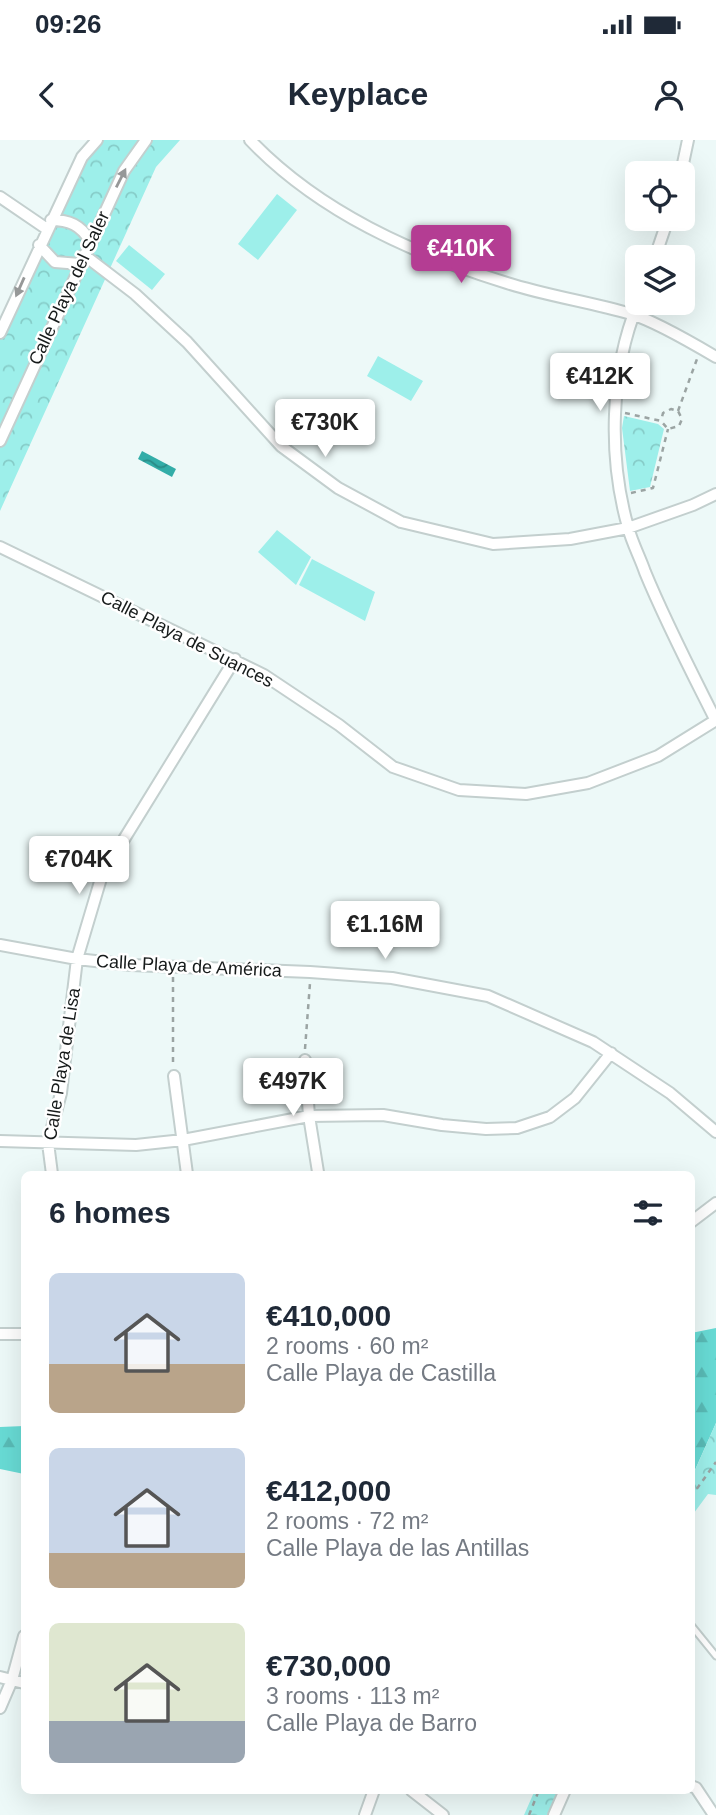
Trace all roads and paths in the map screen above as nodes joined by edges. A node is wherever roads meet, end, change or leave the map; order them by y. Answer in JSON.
{"nodes":[{"id":1,"x":97,"y":140,"type":"edge"},
{"id":2,"x":146,"y":140,"type":"edge"},
{"id":3,"x":250,"y":140,"type":"edge"},
{"id":4,"x":688,"y":140,"type":"edge"},
{"id":5,"x":684,"y":161,"type":"edge"},
{"id":6,"x":0,"y":197,"type":"edge"},
{"id":7,"x":49,"y":224,"type":"junction"},
{"id":8,"x":90,"y":241,"type":"junction"},
{"id":9,"x":39,"y":245,"type":"junction"},
{"id":10,"x":82,"y":260,"type":"junction"},
{"id":11,"x":625,"y":312,"type":"edge"},
{"id":12,"x":633,"y":315,"type":"edge"},
{"id":13,"x":635,"y":315,"type":"edge"},
{"id":14,"x":0,"y":332,"type":"edge"},
{"id":15,"x":701,"y":349,"type":"junction"},
{"id":16,"x":716,"y":358,"type":"edge"},
{"id":17,"x":615,"y":410,"type":"junction"},
{"id":18,"x":678,"y":411,"type":"junction"},
{"id":19,"x":661,"y":421,"type":"junction"},
{"id":20,"x":668,"y":429,"type":"junction"},
{"id":21,"x":0,"y":441,"type":"edge"},
{"id":22,"x":716,"y":494,"type":"edge"},
{"id":23,"x":622,"y":495,"type":"junction"},
{"id":24,"x":628,"y":528,"type":"junction"},
{"id":25,"x":0,"y":547,"type":"edge"},
{"id":26,"x":234,"y":659,"type":"junction"},
{"id":27,"x":716,"y":721,"type":"edge"},
{"id":28,"x":0,"y":945,"type":"edge"},
{"id":29,"x":78,"y":960,"type":"junction"},
{"id":30,"x":173,"y":967,"type":"junction"},
{"id":31,"x":310,"y":972,"type":"junction"},
{"id":32,"x":611,"y":1053,"type":"junction"},
{"id":33,"x":305,"y":1060,"type":"joint"},
{"id":34,"x":173,"y":1076,"type":"joint"},
{"id":35,"x":309,"y":1116,"type":"junction"},
{"id":36,"x":716,"y":1132,"type":"edge"},
{"id":37,"x":183,"y":1140,"type":"junction"},
{"id":38,"x":0,"y":1141,"type":"edge"},
{"id":39,"x":48,"y":1143,"type":"junction"},
{"id":40,"x":52,"y":1171,"type":"edge"},
{"id":41,"x":187,"y":1171,"type":"edge"},
{"id":42,"x":318,"y":1171,"type":"edge"},
{"id":43,"x":716,"y":1203,"type":"edge"},
{"id":44,"x":695,"y":1219,"type":"edge"},
{"id":45,"x":21,"y":1334,"type":"edge"},
{"id":46,"x":0,"y":1335,"type":"edge"},
{"id":47,"x":716,"y":1462,"type":"edge"},
{"id":48,"x":695,"y":1491,"type":"edge"},
{"id":49,"x":695,"y":1630,"type":"edge"},
{"id":50,"x":21,"y":1647,"type":"edge"},
{"id":51,"x":716,"y":1656,"type":"edge"},
{"id":52,"x":0,"y":1677,"type":"edge"},
{"id":53,"x":12,"y":1680,"type":"junction"},
{"id":54,"x":21,"y":1682,"type":"edge"},
{"id":55,"x":0,"y":1708,"type":"edge"},
{"id":56,"x":695,"y":1788,"type":"edge"},
{"id":57,"x":373,"y":1794,"type":"edge"},
{"id":58,"x":416,"y":1794,"type":"edge"},
{"id":59,"x":537,"y":1794,"type":"edge"},
{"id":60,"x":563,"y":1794,"type":"edge"},
{"id":61,"x":365,"y":1815,"type":"edge"},
{"id":62,"x":443,"y":1815,"type":"edge"},
{"id":63,"x":529,"y":1815,"type":"edge"},
{"id":64,"x":554,"y":1815,"type":"edge"},
{"id":65,"x":714,"y":1815,"type":"edge"}],
"edges":[{"from":1,"to":7,"type":"street"},
{"from":8,"to":2,"type":"street","name":"Calle Playa del Saler","one_way":true},
{"from":3,"to":11,"type":"street"},
{"from":4,"to":5,"type":"street"},
{"from":6,"to":7,"type":"street"},
{"from":7,"to":8,"type":"street"},
{"from":7,"to":9,"type":"street"},
{"from":8,"to":10,"type":"street","name":"Calle Playa del Saler"},
{"from":9,"to":10,"type":"street"},
{"from":9,"to":14,"type":"street","one_way":true},
{"from":10,"to":21,"type":"street","name":"Calle Playa del Saler"},
{"from":10,"to":24,"type":"street"},
{"from":12,"to":17,"type":"street"},
{"from":13,"to":15,"type":"street"},
{"from":15,"to":16,"type":"street"},
{"from":15,"to":18,"type":"path"},
{"from":17,"to":19,"type":"path"},
{"from":17,"to":23,"type":"street"},
{"from":18,"to":19,"type":"path"},
{"from":18,"to":20,"type":"path"},
{"from":19,"to":20,"type":"path"},
{"from":20,"to":23,"type":"path"},
{"from":22,"to":24,"type":"street"},
{"from":23,"to":24,"type":"street"},
{"from":24,"to":27,"type":"street"},
{"from":25,"to":26,"type":"street","name":"Calle Playa de Suances"},
{"from":26,"to":27,"type":"street","name":"Calle Playa de Suances"},
{"from":26,"to":29,"type":"street","name":"Calle Playa de Lisa"},
{"from":28,"to":29,"type":"street","name":"Calle Playa de América"},
{"from":29,"to":30,"type":"street","name":"Calle Playa de América"},
{"from":29,"to":39,"type":"street","name":"Calle Playa de Lisa"},
{"from":30,"to":31,"type":"street","name":"Calle Playa de América"},
{"from":30,"to":34,"type":"path"},
{"from":31,"to":32,"type":"street","name":"Calle Playa de América"},
{"from":31,"to":33,"type":"path"},
{"from":32,"to":35,"type":"street"},
{"from":32,"to":36,"type":"street","name":"Calle Playa de América"},
{"from":33,"to":35,"type":"street"},
{"from":34,"to":37,"type":"street"},
{"from":35,"to":37,"type":"street"},
{"from":35,"to":42,"type":"street"},
{"from":37,"to":39,"type":"street"},
{"from":37,"to":41,"type":"street"},
{"from":38,"to":39,"type":"street"},
{"from":39,"to":40,"type":"street","name":"Calle Playa de Lisa"},
{"from":43,"to":44,"type":"street"},
{"from":45,"to":46,"type":"street"},
{"from":47,"to":48,"type":"path"},
{"from":49,"to":51,"type":"lane"},
{"from":50,"to":53,"type":"street"},
{"from":52,"to":53,"type":"street"},
{"from":53,"to":54,"type":"street"},
{"from":53,"to":55,"type":"street"},
{"from":56,"to":65,"type":"street"},
{"from":57,"to":61,"type":"street"},
{"from":58,"to":62,"type":"street"},
{"from":59,"to":63,"type":"path"},
{"from":60,"to":64,"type":"street"}]}
